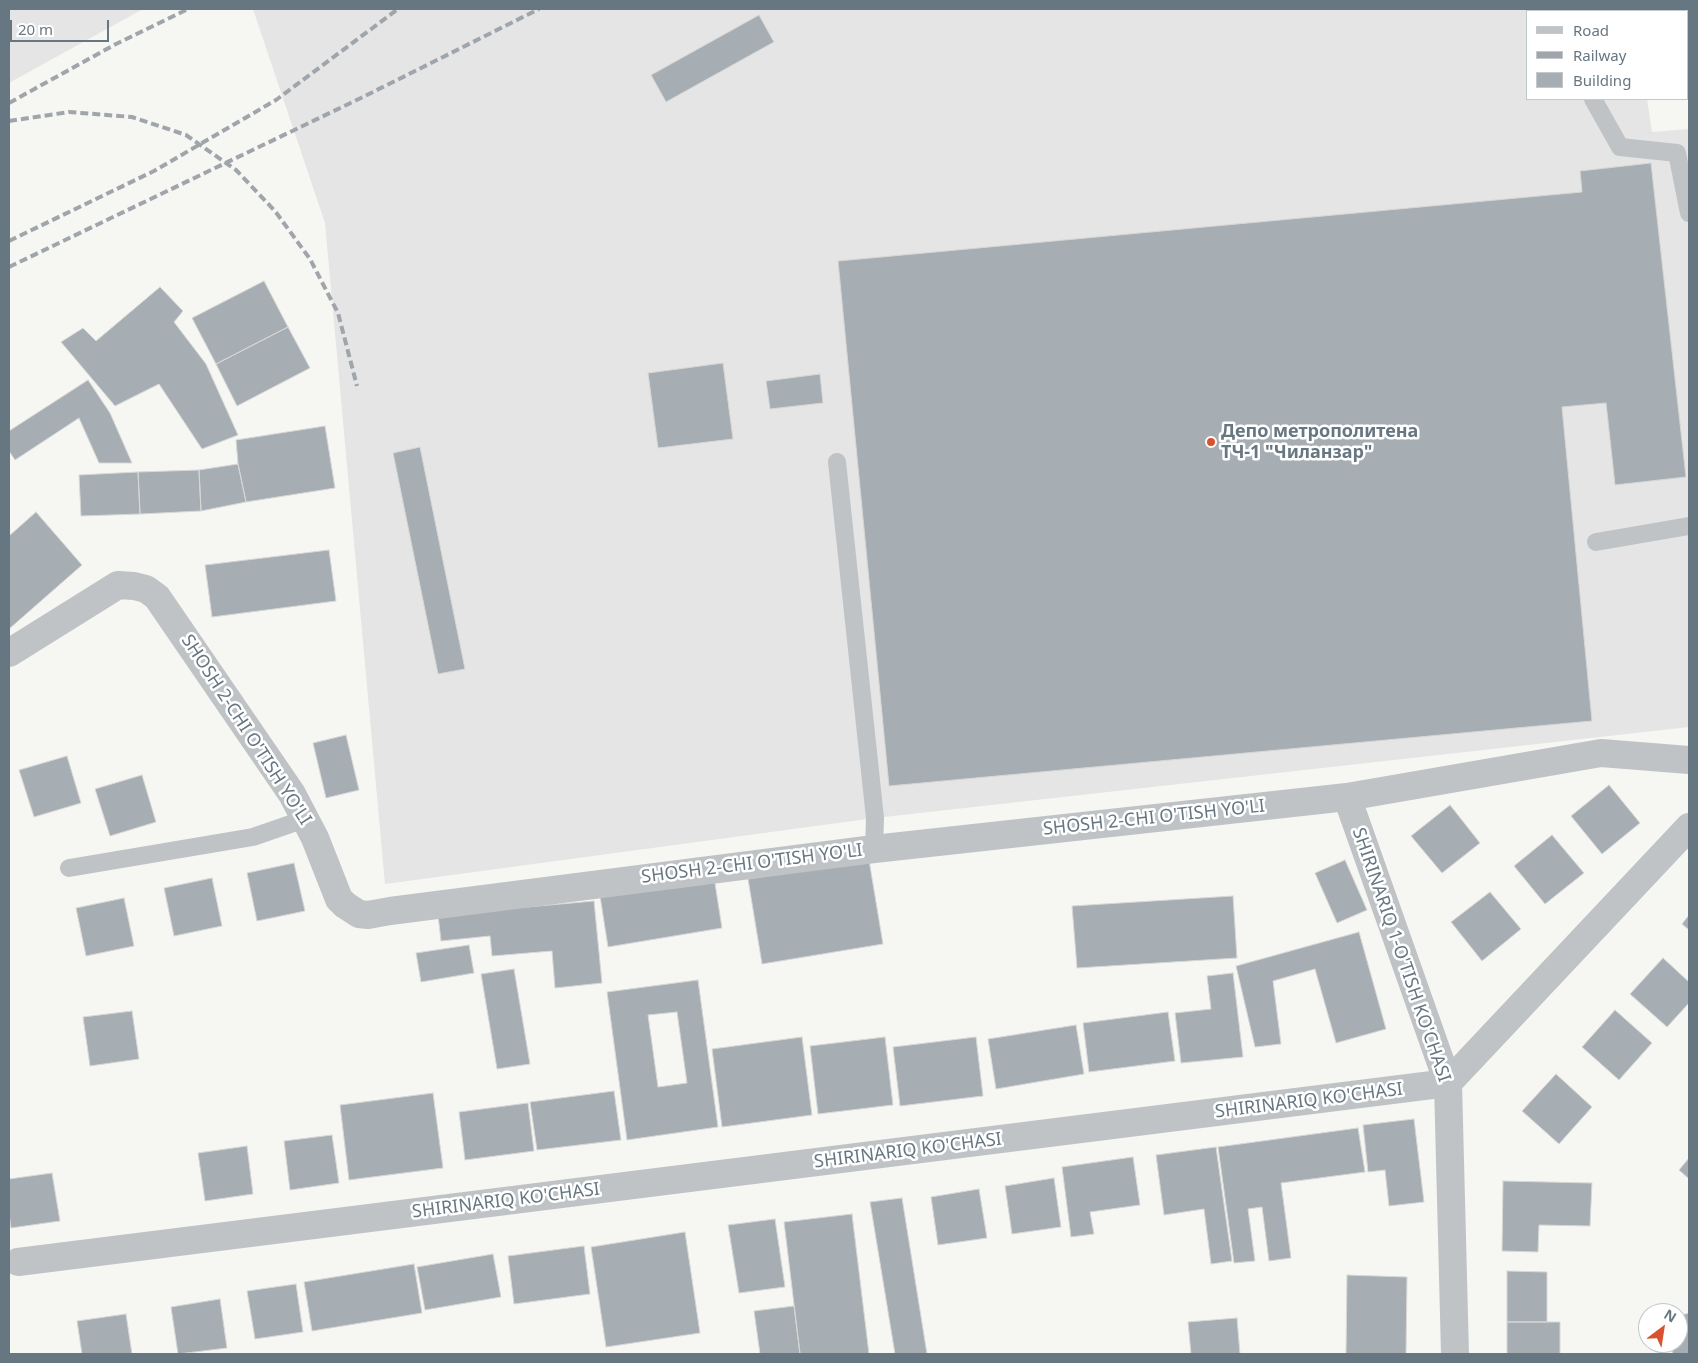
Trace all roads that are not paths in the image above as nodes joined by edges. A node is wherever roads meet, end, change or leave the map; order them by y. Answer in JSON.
{"nodes":[{"id":1,"x":1593,"y":100,"type":"edge"},
{"id":2,"x":1689,"y":213,"type":"edge"},
{"id":3,"x":837,"y":462,"type":"dead end"},
{"id":4,"x":1689,"y":526,"type":"edge"},
{"id":5,"x":1596,"y":542,"type":"dead end"},
{"id":6,"x":9,"y":653,"type":"edge"},
{"id":7,"x":1689,"y":760,"type":"edge"},
{"id":8,"x":1347,"y":797,"type":"junction"},
{"id":9,"x":305,"y":819,"type":"junction"},
{"id":10,"x":1689,"y":827,"type":"edge"},
{"id":11,"x":874,"y":849,"type":"junction"},
{"id":12,"x":69,"y":868,"type":"dead end"},
{"id":13,"x":1448,"y":1083,"type":"junction"},
{"id":14,"x":18,"y":1262,"type":"dead end"},
{"id":15,"x":1455,"y":1354,"type":"edge"}],
"edges":[{"from":1,"to":2,"type":"lane"},
{"from":3,"to":11,"type":"lane"},
{"from":4,"to":5,"type":"lane"},
{"from":6,"to":9,"type":"street","name":"SHOSH 2-CHI O'TISH YO'LI"},
{"from":7,"to":8,"type":"street","name":"SHOSH 2-CHI O'TISH YO'LI"},
{"from":8,"to":11,"type":"street","name":"SHOSH 2-CHI O'TISH YO'LI"},
{"from":8,"to":13,"type":"street","name":"SHIRINARIQ 1-O'TISH KO'CHASI"},
{"from":9,"to":11,"type":"street","name":"SHOSH 2-CHI O'TISH YO'LI"},
{"from":9,"to":12,"type":"lane"},
{"from":10,"to":13,"type":"street"},
{"from":13,"to":14,"type":"street","name":"SHIRINARIQ KO'CHASI"},
{"from":13,"to":15,"type":"street","name":"SHIRINARIQ 1-O'TISH KO'CHASI"}]}
